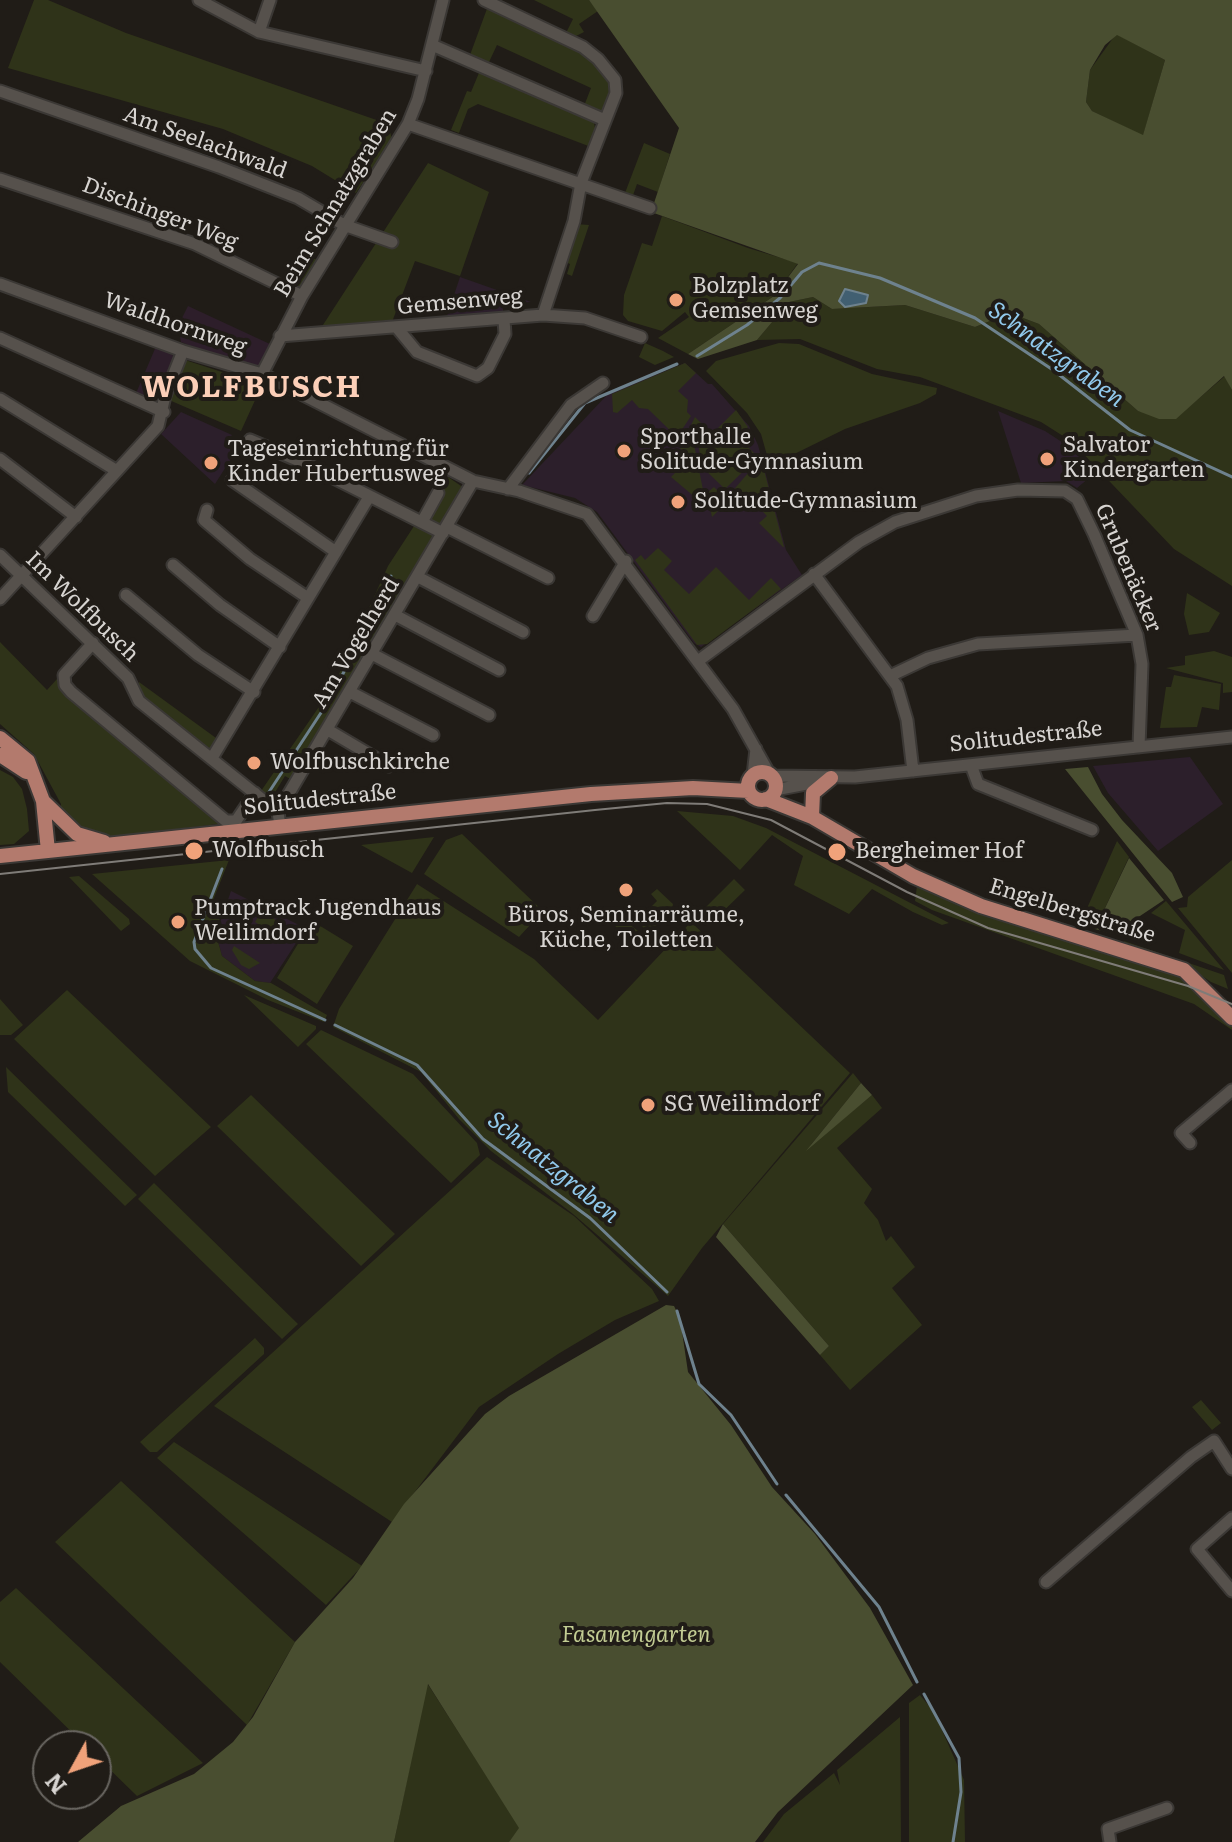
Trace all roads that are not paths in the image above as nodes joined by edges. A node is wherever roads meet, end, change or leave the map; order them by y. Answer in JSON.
{"nodes":[{"id":1,"x":199,"y":0,"type":"edge"},
{"id":2,"x":270,"y":0,"type":"edge"},
{"id":3,"x":443,"y":0,"type":"edge"},
{"id":4,"x":484,"y":0,"type":"edge"},
{"id":5,"x":259,"y":32,"type":"junction"},
{"id":6,"x":432,"y":45,"type":"junction"},
{"id":7,"x":426,"y":71,"type":"junction"},
{"id":8,"x":0,"y":91,"type":"edge"},
{"id":9,"x":605,"y":120,"type":"junction"},
{"id":10,"x":408,"y":124,"type":"junction"},
{"id":11,"x":0,"y":179,"type":"edge"},
{"id":12,"x":581,"y":183,"type":"junction"},
{"id":13,"x":650,"y":208,"type":"dead end"},
{"id":14,"x":344,"y":225,"type":"junction"},
{"id":15,"x":392,"y":242,"type":"dead end"},
{"id":16,"x":0,"y":284,"type":"edge"},
{"id":17,"x":302,"y":296,"type":"junction"},
{"id":18,"x":543,"y":315,"type":"junction"},
{"id":19,"x":504,"y":320,"type":"junction"},
{"id":20,"x":398,"y":329,"type":"junction"},
{"id":21,"x":280,"y":336,"type":"junction"},
{"id":22,"x":641,"y":337,"type":"dead end"},
{"id":23,"x":0,"y":338,"type":"edge"},
{"id":24,"x":183,"y":351,"type":"junction"},
{"id":25,"x":262,"y":374,"type":"junction"},
{"id":26,"x":603,"y":383,"type":"dead end"},
{"id":27,"x":0,"y":399,"type":"edge"},
{"id":28,"x":164,"y":412,"type":"junction"},
{"id":29,"x":247,"y":444,"type":"dead end"},
{"id":30,"x":0,"y":459,"type":"edge"},
{"id":31,"x":117,"y":471,"type":"junction"},
{"id":32,"x":232,"y":480,"type":"dead end"},
{"id":33,"x":473,"y":481,"type":"junction"},
{"id":34,"x":508,"y":489,"type":"junction"},
{"id":35,"x":438,"y":493,"type":"dead end"},
{"id":36,"x":369,"y":497,"type":"junction"},
{"id":37,"x":207,"y":510,"type":"dead end"},
{"id":38,"x":76,"y":517,"type":"junction"},
{"id":39,"x":422,"y":522,"type":"junction"},
{"id":40,"x":445,"y":530,"type":"junction"},
{"id":41,"x":336,"y":552,"type":"junction"},
{"id":42,"x":0,"y":555,"type":"edge"},
{"id":43,"x":626,"y":561,"type":"junction"},
{"id":44,"x":173,"y":565,"type":"dead end"},
{"id":45,"x":814,"y":574,"type":"junction"},
{"id":46,"x":22,"y":576,"type":"junction"},
{"id":47,"x":418,"y":577,"type":"junction"},
{"id":48,"x":548,"y":578,"type":"dead end"},
{"id":49,"x":126,"y":595,"type":"dead end"},
{"id":50,"x":308,"y":598,"type":"junction"},
{"id":51,"x":0,"y":599,"type":"edge"},
{"id":52,"x":395,"y":615,"type":"junction"},
{"id":53,"x":593,"y":616,"type":"dead end"},
{"id":54,"x":523,"y":632,"type":"dead end"},
{"id":55,"x":1137,"y":635,"type":"junction"},
{"id":56,"x":93,"y":643,"type":"junction"},
{"id":57,"x":280,"y":647,"type":"junction"},
{"id":58,"x":372,"y":654,"type":"junction"},
{"id":59,"x":698,"y":661,"type":"junction"},
{"id":60,"x":499,"y":670,"type":"dead end"},
{"id":61,"x":890,"y":676,"type":"junction"},
{"id":62,"x":254,"y":692,"type":"junction"},
{"id":63,"x":350,"y":692,"type":"junction"},
{"id":64,"x":489,"y":715,"type":"dead end"},
{"id":65,"x":328,"y":730,"type":"junction"},
{"id":66,"x":433,"y":735,"type":"dead end"},
{"id":67,"x":1232,"y":737,"type":"edge"},
{"id":68,"x":0,"y":738,"type":"edge"},
{"id":69,"x":1139,"y":747,"type":"junction"},
{"id":70,"x":756,"y":749,"type":"junction"},
{"id":71,"x":0,"y":755,"type":"edge"},
{"id":72,"x":212,"y":758,"type":"junction"},
{"id":73,"x":971,"y":765,"type":"junction"},
{"id":74,"x":389,"y":766,"type":"dead end"},
{"id":75,"x":913,"y":771,"type":"junction"},
{"id":76,"x":828,"y":778,"type":"junction"},
{"id":77,"x":750,"y":782,"type":"junction"},
{"id":78,"x":38,"y":784,"type":"junction"},
{"id":79,"x":772,"y":786,"type":"junction"},
{"id":80,"x":255,"y":793,"type":"junction"},
{"id":81,"x":43,"y":801,"type":"junction"},
{"id":82,"x":808,"y":815,"type":"junction"},
{"id":83,"x":279,"y":819,"type":"junction"},
{"id":84,"x":1092,"y":830,"type":"dead end"},
{"id":85,"x":113,"y":844,"type":"junction"},
{"id":86,"x":48,"y":851,"type":"junction"},
{"id":87,"x":0,"y":856,"type":"edge"},
{"id":88,"x":1232,"y":1018,"type":"edge"},
{"id":89,"x":1232,"y":1090,"type":"edge"},
{"id":90,"x":1190,"y":1143,"type":"dead end"},
{"id":91,"x":1232,"y":1469,"type":"edge"},
{"id":92,"x":1232,"y":1518,"type":"edge"},
{"id":93,"x":1046,"y":1582,"type":"dead end"},
{"id":94,"x":1232,"y":1591,"type":"edge"},
{"id":95,"x":1167,"y":1808,"type":"dead end"},
{"id":96,"x":1110,"y":1842,"type":"edge"}],
"edges":[{"from":1,"to":5,"type":"street"},
{"from":2,"to":5,"type":"street"},
{"from":3,"to":6,"type":"street","name":"Beim Schnatzgraben"},
{"from":4,"to":9,"type":"street"},
{"from":5,"to":7,"type":"street"},
{"from":6,"to":7,"type":"street","name":"Beim Schnatzgraben"},
{"from":6,"to":9,"type":"street"},
{"from":7,"to":10,"type":"street","name":"Beim Schnatzgraben"},
{"from":8,"to":14,"type":"street","name":"Am Seelachwald"},
{"from":9,"to":12,"type":"street"},
{"from":10,"to":12,"type":"street"},
{"from":10,"to":14,"type":"street","name":"Beim Schnatzgraben"},
{"from":11,"to":17,"type":"street","name":"Dischinger Weg"},
{"from":12,"to":13,"type":"street"},
{"from":12,"to":18,"type":"street"},
{"from":14,"to":15,"type":"street","name":"Am Seelachwald"},
{"from":14,"to":17,"type":"street","name":"Beim Schnatzgraben"},
{"from":16,"to":24,"type":"street","name":"Waldhornweg"},
{"from":17,"to":21,"type":"street","name":"Beim Schnatzgraben"},
{"from":18,"to":19,"type":"street","name":"Gemsenweg"},
{"from":18,"to":22,"type":"street","name":"Gemsenweg"},
{"from":19,"to":20,"type":"street","name":"Gemsenweg"},
{"from":19,"to":20,"type":"street"},
{"from":20,"to":21,"type":"street","name":"Gemsenweg"},
{"from":21,"to":25,"type":"street","name":"Beim Schnatzgraben"},
{"from":23,"to":28,"type":"street"},
{"from":24,"to":25,"type":"street","name":"Waldhornweg"},
{"from":24,"to":28,"type":"street"},
{"from":25,"to":33,"type":"street","name":"Waldhornweg"},
{"from":26,"to":34,"type":"street"},
{"from":27,"to":31,"type":"street"},
{"from":28,"to":31,"type":"street"},
{"from":29,"to":36,"type":"street"},
{"from":30,"to":38,"type":"street"},
{"from":31,"to":38,"type":"street"},
{"from":32,"to":41,"type":"street"},
{"from":33,"to":34,"type":"street","name":"Waldhornweg"},
{"from":33,"to":40,"type":"street","name":"Am Vogelherd"},
{"from":34,"to":43,"type":"street","name":"Waldhornweg"},
{"from":35,"to":39,"type":"street"},
{"from":36,"to":39,"type":"street"},
{"from":36,"to":41,"type":"street"},
{"from":37,"to":50,"type":"street"},
{"from":38,"to":46,"type":"street"},
{"from":39,"to":40,"type":"street"},
{"from":40,"to":47,"type":"street","name":"Am Vogelherd"},
{"from":40,"to":48,"type":"street"},
{"from":41,"to":50,"type":"street"},
{"from":42,"to":46,"type":"street","name":"Im Wolfbusch"},
{"from":43,"to":53,"type":"street"},
{"from":43,"to":59,"type":"street","name":"Waldhornweg"},
{"from":44,"to":57,"type":"street"},
{"from":45,"to":55,"type":"street","name":"Grubenäcker"},
{"from":45,"to":59,"type":"street","name":"Grubenäcker"},
{"from":45,"to":61,"type":"street"},
{"from":46,"to":51,"type":"street"},
{"from":46,"to":56,"type":"street","name":"Im Wolfbusch"},
{"from":47,"to":52,"type":"street","name":"Am Vogelherd"},
{"from":47,"to":54,"type":"street"},
{"from":49,"to":62,"type":"street"},
{"from":50,"to":57,"type":"street"},
{"from":52,"to":58,"type":"street","name":"Am Vogelherd"},
{"from":52,"to":60,"type":"street"},
{"from":55,"to":61,"type":"street"},
{"from":55,"to":69,"type":"street","name":"Grubenäcker"},
{"from":56,"to":72,"type":"street","name":"Im Wolfbusch"},
{"from":56,"to":80,"type":"street"},
{"from":57,"to":62,"type":"street"},
{"from":58,"to":63,"type":"street","name":"Am Vogelherd"},
{"from":58,"to":64,"type":"street"},
{"from":59,"to":70,"type":"street","name":"Waldhornweg"},
{"from":61,"to":75,"type":"street"},
{"from":62,"to":72,"type":"street"},
{"from":63,"to":65,"type":"street","name":"Am Vogelherd"},
{"from":63,"to":66,"type":"street"},
{"from":65,"to":74,"type":"street"},
{"from":65,"to":83,"type":"street","name":"Am Vogelherd"},
{"from":67,"to":69,"type":"street","name":"Solitudestraße"},
{"from":68,"to":78,"type":"main road"},
{"from":69,"to":73,"type":"street","name":"Solitudestraße"},
{"from":70,"to":77,"type":"street"},
{"from":70,"to":79,"type":"street","name":"Waldhornweg"},
{"from":71,"to":78,"type":"main road"},
{"from":72,"to":80,"type":"street","name":"Im Wolfbusch"},
{"from":73,"to":75,"type":"street","name":"Solitudestraße"},
{"from":73,"to":84,"type":"street"},
{"from":75,"to":76,"type":"street","name":"Solitudestraße"},
{"from":76,"to":79,"type":"street","name":"Solitudestraße"},
{"from":76,"to":82,"type":"main road"},
{"from":77,"to":79,"type":"main road","name":"Solitudestraße"},
{"from":77,"to":79,"type":"main road","name":"Engelbergstraße"},
{"from":77,"to":83,"type":"main road","name":"Solitudestraße"},
{"from":78,"to":81,"type":"main road"},
{"from":79,"to":82,"type":"main road","name":"Engelbergstraße"},
{"from":80,"to":83,"type":"street","name":"Im Wolfbusch"},
{"from":81,"to":85,"type":"main road"},
{"from":81,"to":86,"type":"main road"},
{"from":82,"to":88,"type":"main road","name":"Engelbergstraße"},
{"from":83,"to":85,"type":"main road","name":"Solitudestraße"},
{"from":85,"to":86,"type":"main road","name":"Solitudestraße"},
{"from":86,"to":87,"type":"main road","name":"Solitudestraße"},
{"from":89,"to":90,"type":"street"},
{"from":91,"to":93,"type":"street"},
{"from":92,"to":94,"type":"street"},
{"from":95,"to":96,"type":"street"}]}
